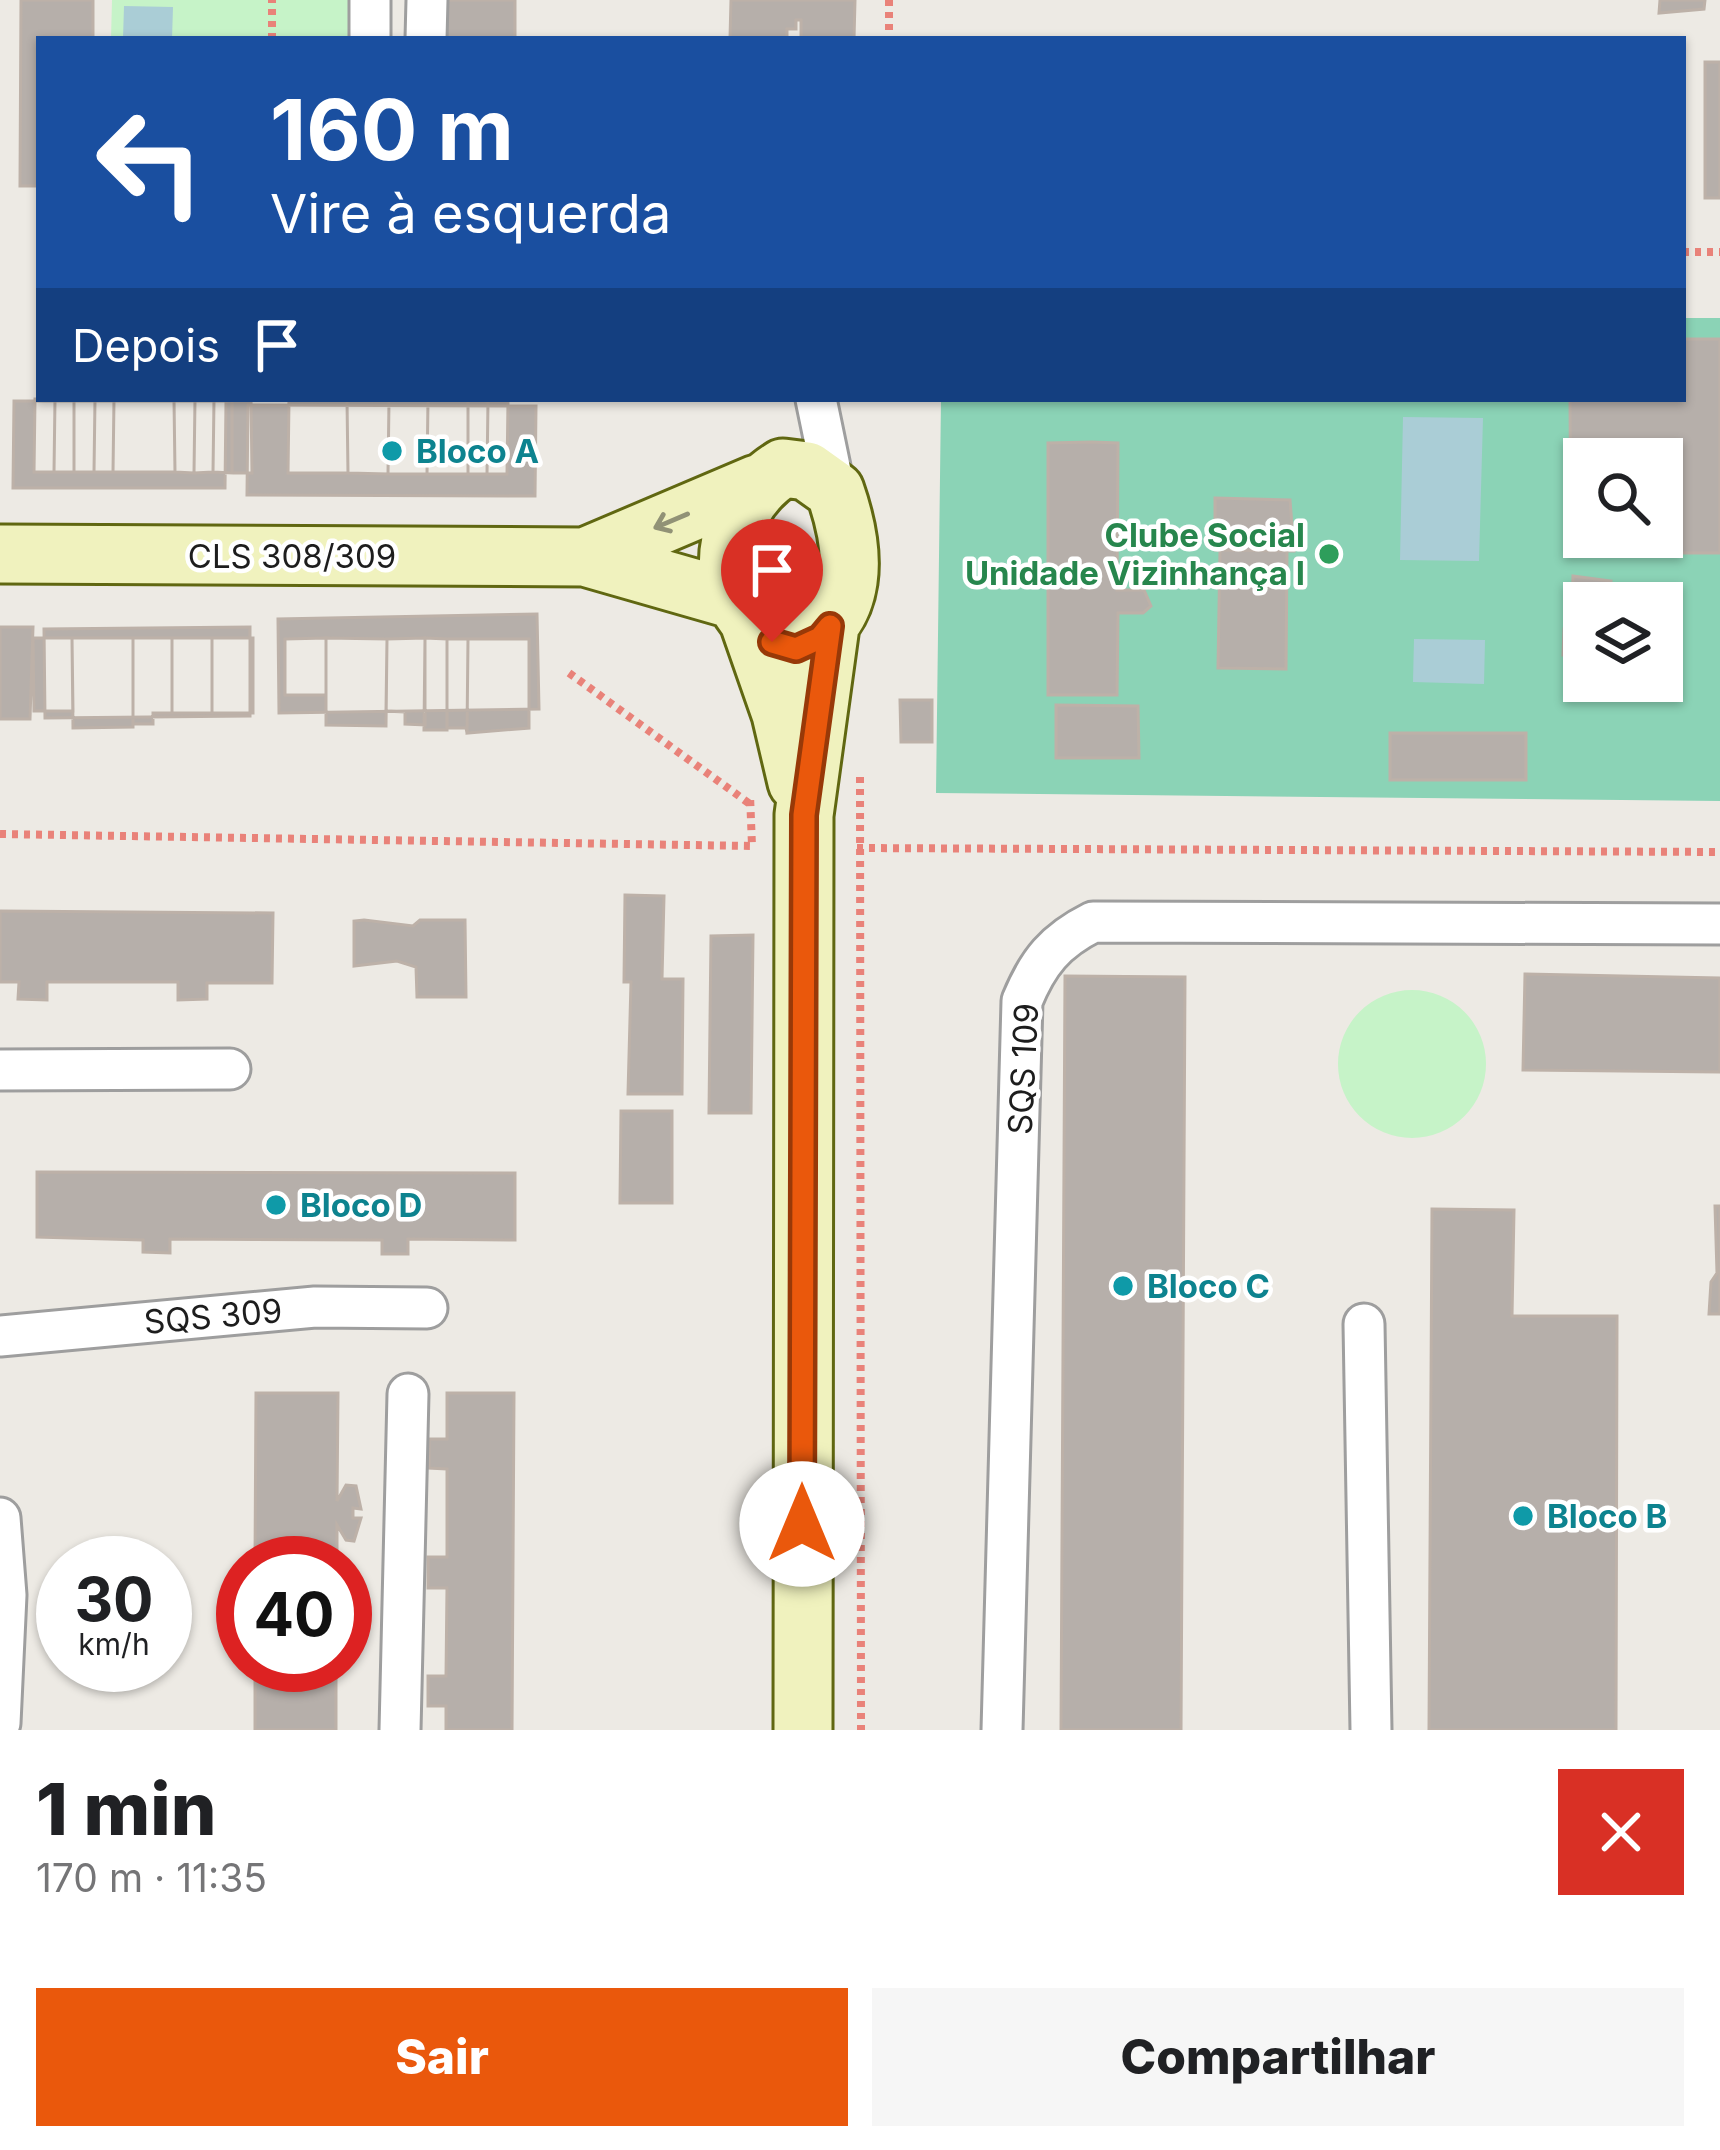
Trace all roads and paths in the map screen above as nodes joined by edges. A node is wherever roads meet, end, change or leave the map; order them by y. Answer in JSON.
{"nodes":[{"id":1,"x":272,"y":0,"type":"edge"},
{"id":2,"x":370,"y":0,"type":"edge"},
{"id":3,"x":427,"y":0,"type":"edge"},
{"id":4,"x":889,"y":0,"type":"edge"},
{"id":5,"x":272,"y":36,"type":"edge"},
{"id":6,"x":370,"y":36,"type":"edge"},
{"id":7,"x":426,"y":36,"type":"edge"},
{"id":8,"x":889,"y":36,"type":"edge"},
{"id":9,"x":1686,"y":251,"type":"edge"},
{"id":10,"x":1720,"y":252,"type":"edge"},
{"id":11,"x":809,"y":402,"type":"edge"},
{"id":12,"x":812,"y":402,"type":"edge"},
{"id":13,"x":770,"y":476,"type":"junction"},
{"id":14,"x":836,"y":491,"type":"junction"},
{"id":15,"x":0,"y":554,"type":"edge"},
{"id":16,"x":585,"y":557,"type":"junction"},
{"id":17,"x":742,"y":612,"type":"junction"},
{"id":18,"x":830,"y":626,"type":"junction"},
{"id":19,"x":569,"y":673,"type":"dead end"},
{"id":20,"x":861,"y":760,"type":"dead end"},
{"id":21,"x":750,"y":783,"type":"dead end"},
{"id":22,"x":749,"y":804,"type":"junction"},
{"id":23,"x":804,"y":815,"type":"junction"},
{"id":24,"x":0,"y":834,"type":"edge"},
{"id":25,"x":856,"y":848,"type":"junction"},
{"id":26,"x":1720,"y":852,"type":"edge"},
{"id":27,"x":1720,"y":924,"type":"edge"},
{"id":28,"x":0,"y":1070,"type":"edge"},
{"id":29,"x":230,"y":1070,"type":"dead end"},
{"id":30,"x":427,"y":1308,"type":"dead end"},
{"id":31,"x":1364,"y":1324,"type":"dead end"},
{"id":32,"x":0,"y":1336,"type":"edge"},
{"id":33,"x":409,"y":1394,"type":"dead end"},
{"id":34,"x":0,"y":1518,"type":"edge"},
{"id":35,"x":0,"y":1723,"type":"edge"},
{"id":36,"x":400,"y":1730,"type":"edge"},
{"id":37,"x":803,"y":1730,"type":"edge"},
{"id":38,"x":861,"y":1730,"type":"edge"},
{"id":39,"x":1002,"y":1730,"type":"edge"},
{"id":40,"x":1371,"y":1730,"type":"edge"}],
"edges":[{"from":1,"to":5,"type":"path"},
{"from":2,"to":6,"type":"street"},
{"from":3,"to":7,"type":"street"},
{"from":4,"to":8,"type":"path"},
{"from":9,"to":10,"type":"path"},
{"from":11,"to":13,"type":"street"},
{"from":12,"to":14,"type":"street"},
{"from":13,"to":14,"type":"street"},
{"from":13,"to":16,"type":"street","name":"CLS 308/309","one_way":true},
{"from":13,"to":17,"type":"street"},
{"from":14,"to":18,"type":"street"},
{"from":15,"to":16,"type":"street","name":"CLS 308/309"},
{"from":16,"to":17,"type":"street","name":"CLS 308/309"},
{"from":17,"to":18,"type":"street"},
{"from":17,"to":23,"type":"street"},
{"from":18,"to":23,"type":"street"},
{"from":19,"to":22,"type":"path"},
{"from":20,"to":25,"type":"path"},
{"from":21,"to":22,"type":"path"},
{"from":22,"to":24,"type":"path"},
{"from":23,"to":37,"type":"street"},
{"from":25,"to":26,"type":"path"},
{"from":25,"to":38,"type":"path"},
{"from":27,"to":39,"type":"street","name":"SQS 109"},
{"from":28,"to":29,"type":"street"},
{"from":30,"to":32,"type":"street","name":"SQS 309"},
{"from":31,"to":40,"type":"street"},
{"from":33,"to":36,"type":"street"},
{"from":34,"to":35,"type":"street"}]}
